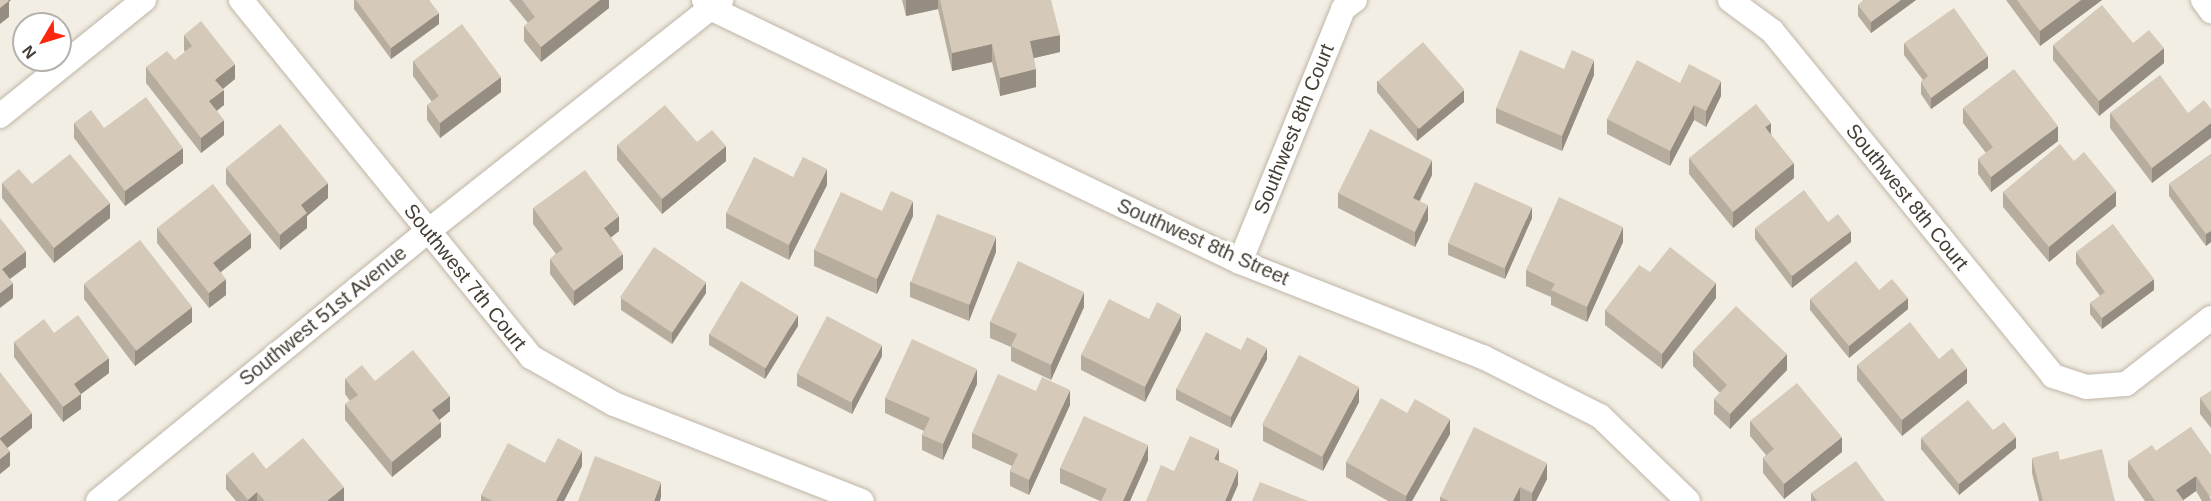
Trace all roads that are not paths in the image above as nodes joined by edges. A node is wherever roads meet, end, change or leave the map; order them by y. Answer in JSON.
{"nodes":[{"id":1,"x":144,"y":0,"type":"edge"},
{"id":2,"x":241,"y":0,"type":"edge"},
{"id":3,"x":1355,"y":0,"type":"edge"},
{"id":4,"x":1731,"y":0,"type":"edge"},
{"id":5,"x":2203,"y":0,"type":"edge"},
{"id":6,"x":712,"y":3,"type":"edge"},
{"id":7,"x":2211,"y":11,"type":"edge"},
{"id":8,"x":0,"y":116,"type":"edge"},
{"id":9,"x":427,"y":232,"type":"junction"},
{"id":10,"x":1240,"y":262,"type":"junction"},
{"id":11,"x":2211,"y":318,"type":"edge"},
{"id":12,"x":98,"y":501,"type":"edge"},
{"id":13,"x":862,"y":501,"type":"edge"},
{"id":14,"x":1688,"y":501,"type":"edge"}],
"edges":[{"from":1,"to":8,"type":"street"},
{"from":2,"to":9,"type":"street","name":"Southwest 7th Court"},
{"from":3,"to":10,"type":"street","name":"Southwest 8th Court"},
{"from":4,"to":11,"type":"street","name":"Southwest 8th Court"},
{"from":5,"to":7,"type":"street"},
{"from":6,"to":9,"type":"street","name":"Southwest 51st Avenue"},
{"from":6,"to":10,"type":"street","name":"Southwest 8th Street"},
{"from":9,"to":12,"type":"street","name":"Southwest 51st Avenue"},
{"from":9,"to":13,"type":"street","name":"Southwest 7th Court"},
{"from":10,"to":14,"type":"street","name":"Southwest 8th Street"}]}
